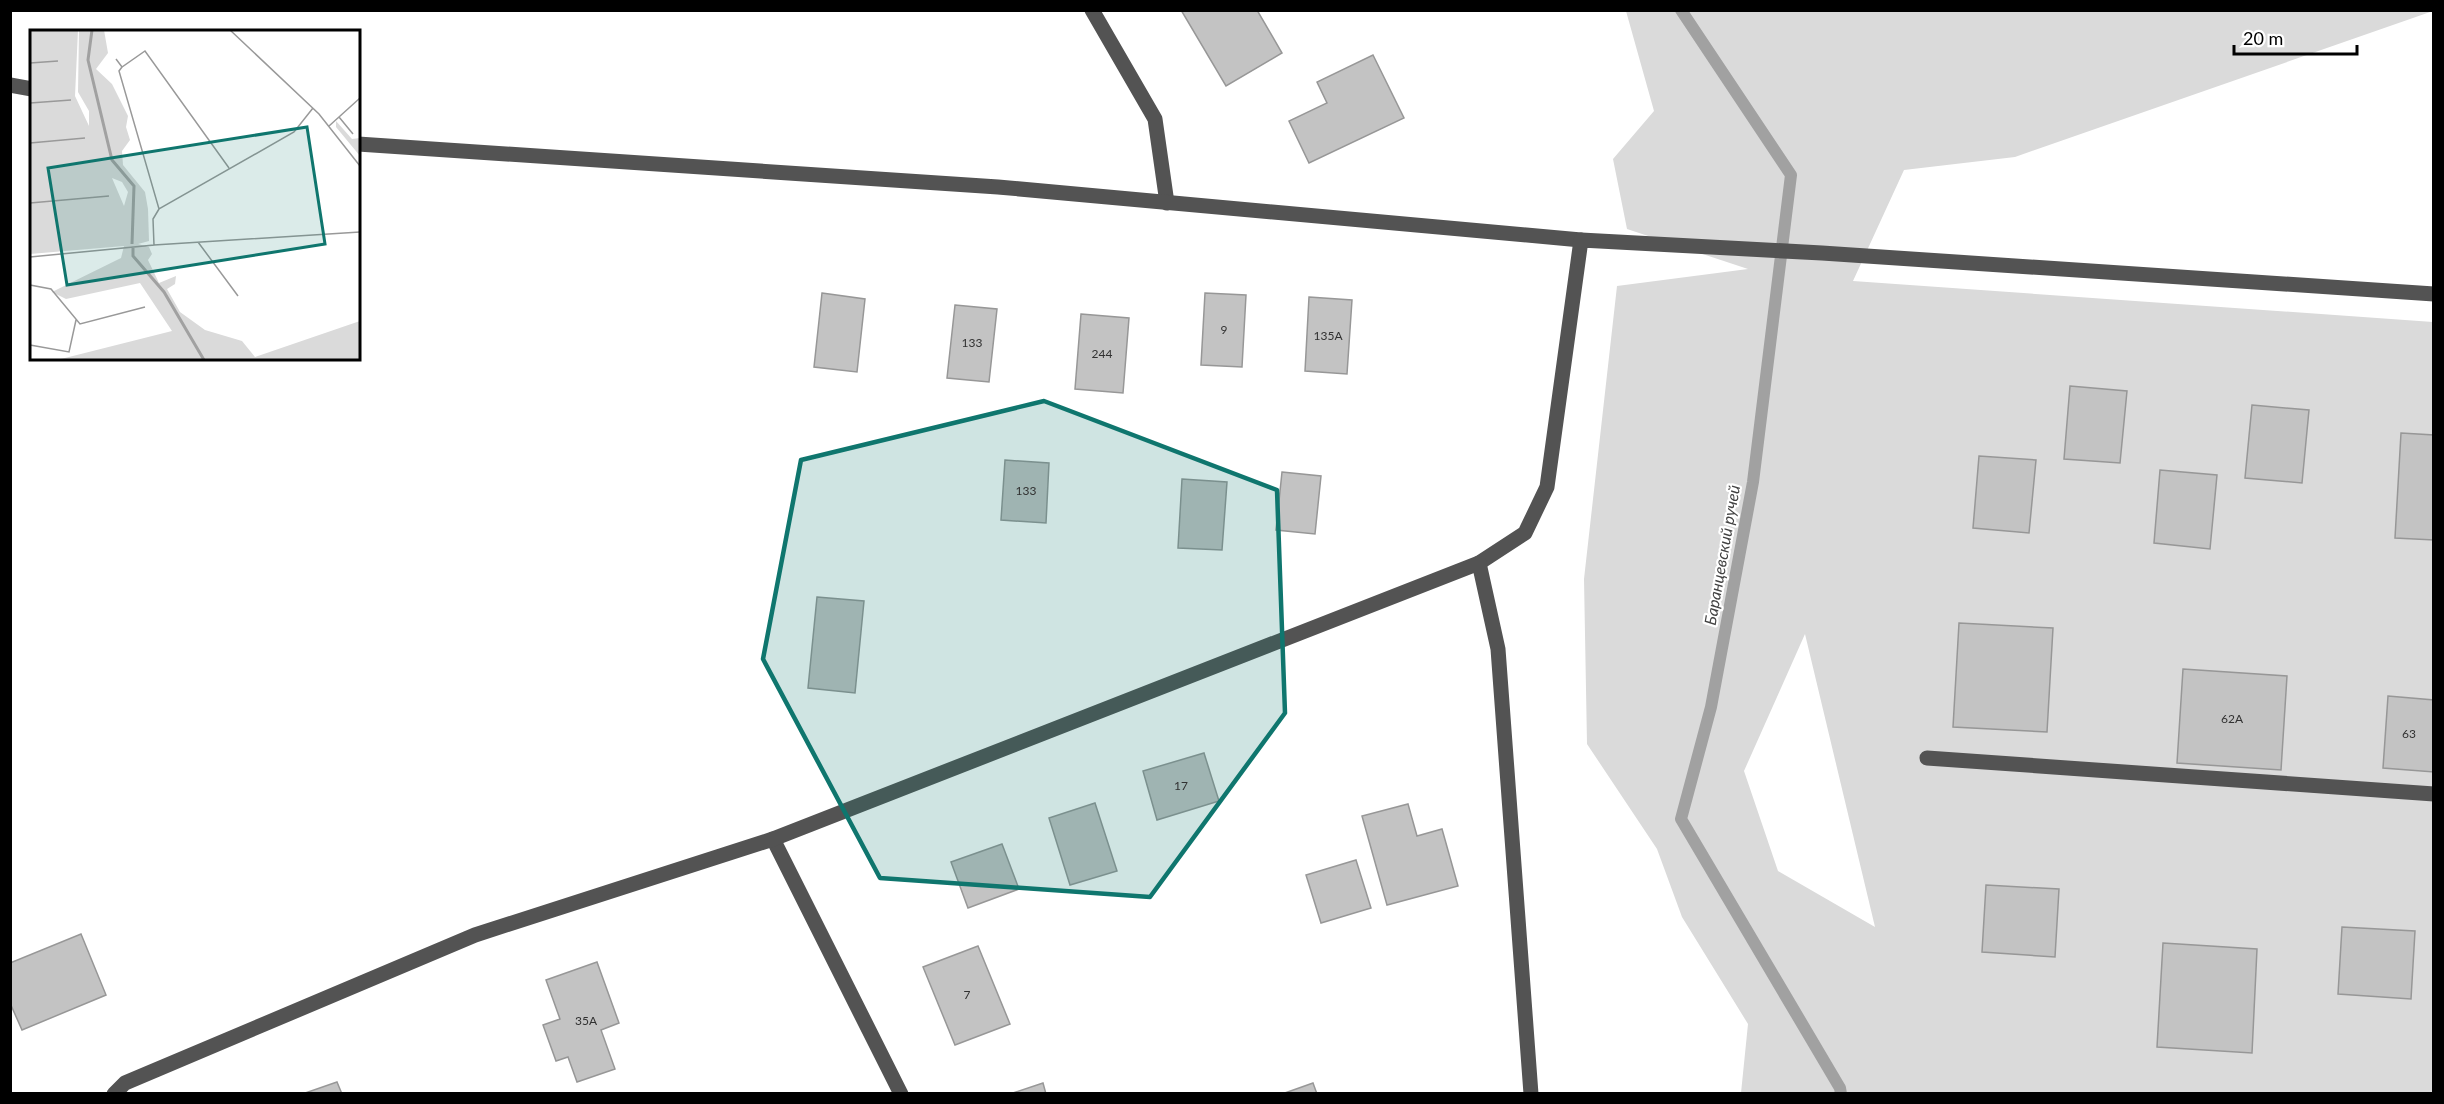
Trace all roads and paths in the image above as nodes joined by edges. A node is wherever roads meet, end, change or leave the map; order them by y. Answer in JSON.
{"nodes":[{"id":1,"x":1092,"y":10,"type":"edge"},
{"id":2,"x":10,"y":85,"type":"edge"},
{"id":3,"x":30,"y":89,"type":"edge"},
{"id":4,"x":360,"y":144,"type":"edge"},
{"id":5,"x":1167,"y":203,"type":"junction"},
{"id":6,"x":1581,"y":240,"type":"junction"},
{"id":7,"x":2433,"y":294,"type":"edge"},
{"id":8,"x":1479,"y":563,"type":"junction"},
{"id":9,"x":1927,"y":758,"type":"dead end"},
{"id":10,"x":2433,"y":794,"type":"edge"},
{"id":11,"x":773,"y":839,"type":"junction"},
{"id":12,"x":114,"y":1094,"type":"edge"},
{"id":13,"x":901,"y":1094,"type":"edge"},
{"id":14,"x":1531,"y":1094,"type":"edge"}],
"edges":[{"from":1,"to":5,"type":"lane"},
{"from":2,"to":3,"type":"lane"},
{"from":4,"to":5,"type":"lane"},
{"from":5,"to":6,"type":"lane"},
{"from":6,"to":7,"type":"lane"},
{"from":6,"to":8,"type":"lane"},
{"from":8,"to":11,"type":"lane"},
{"from":8,"to":14,"type":"lane"},
{"from":9,"to":10,"type":"lane"},
{"from":11,"to":12,"type":"lane"},
{"from":11,"to":13,"type":"lane"}]}
